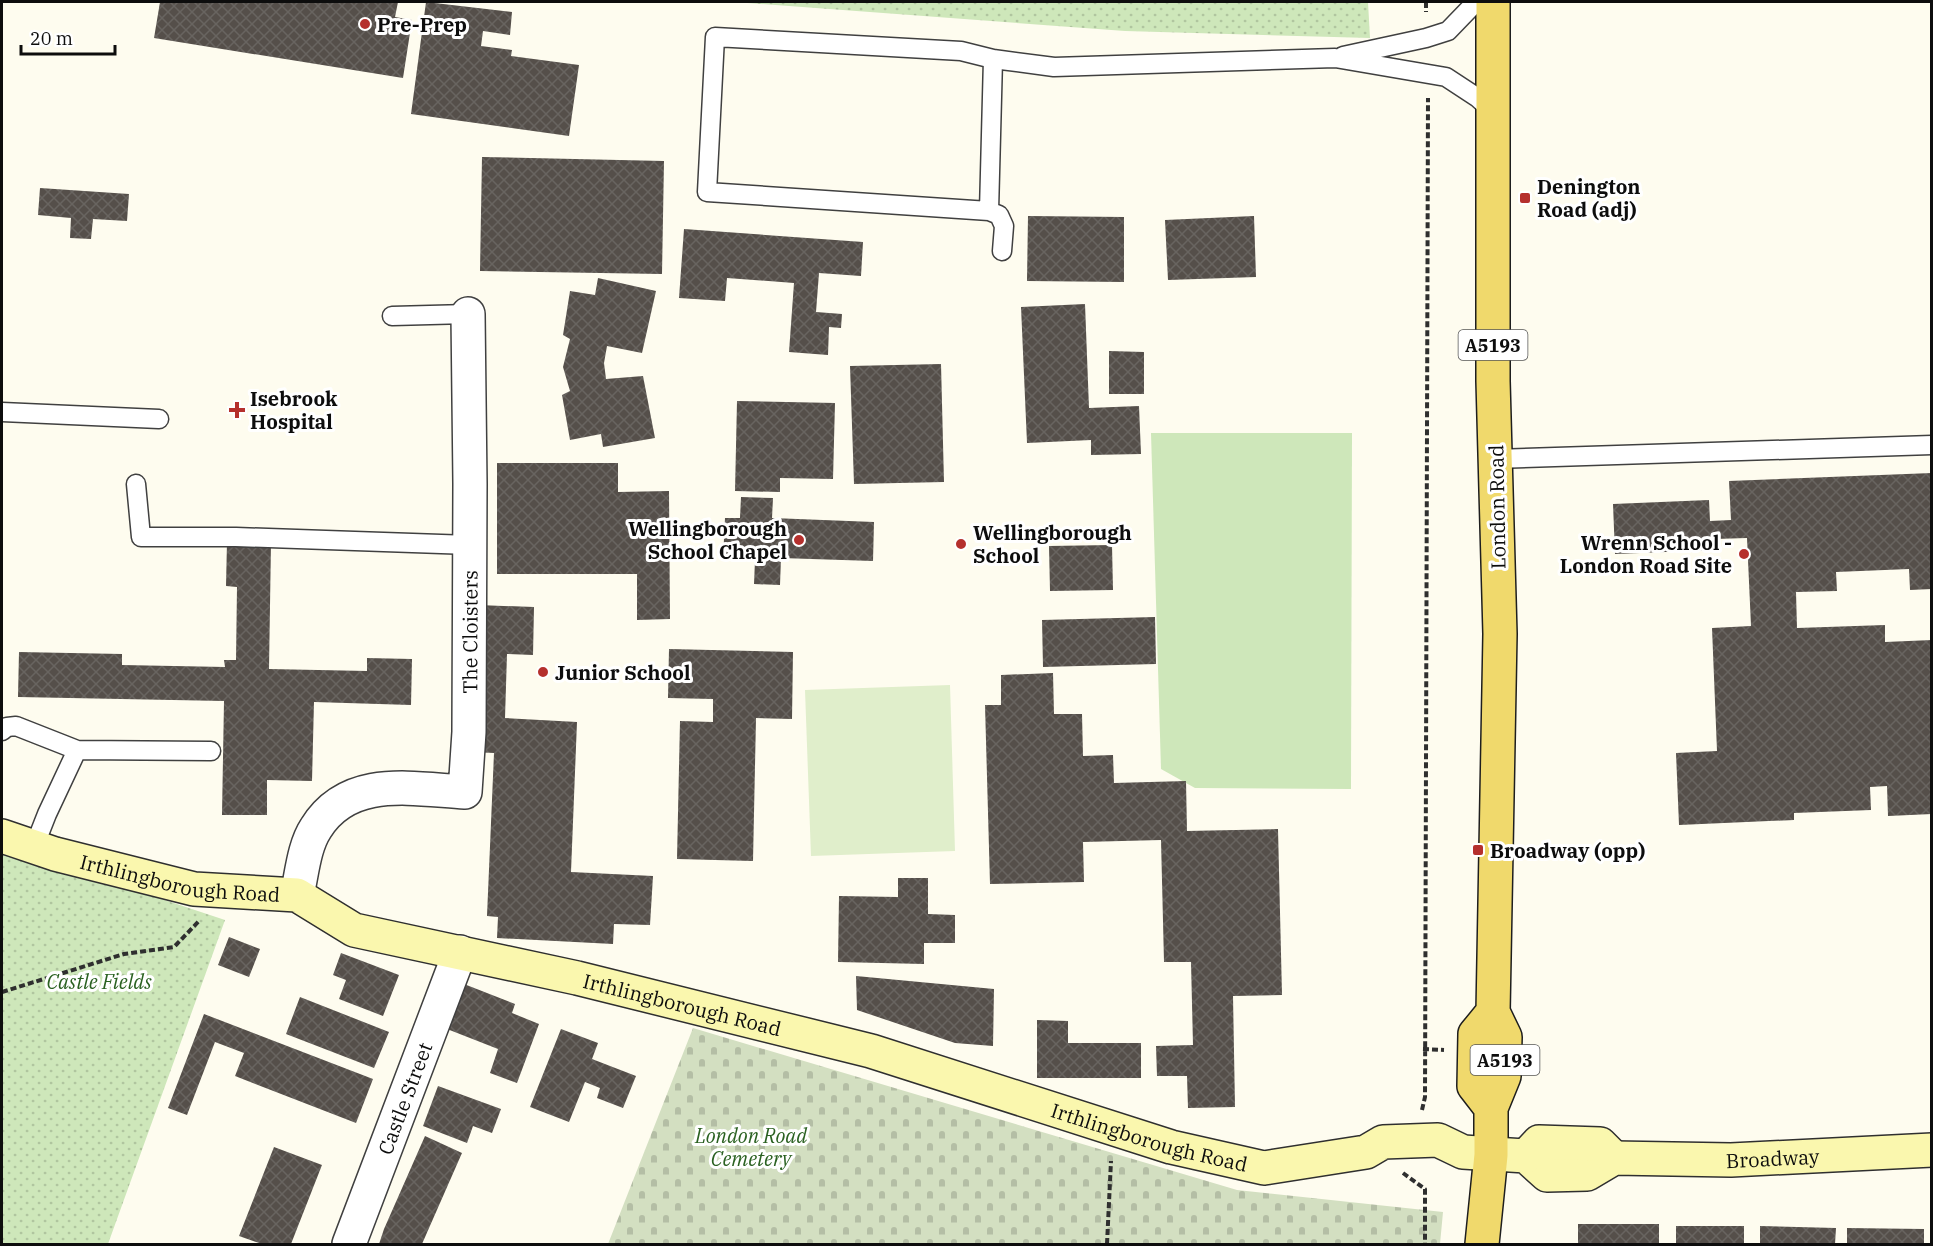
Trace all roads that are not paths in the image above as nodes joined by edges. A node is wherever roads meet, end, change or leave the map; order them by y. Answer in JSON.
{"nodes":[{"id":1,"x":1476,"y":2,"type":"edge"},
{"id":2,"x":1493,"y":2,"type":"edge"},
{"id":3,"x":993,"y":58,"type":"junction"},
{"id":4,"x":1335,"y":58,"type":"junction"},
{"id":5,"x":1494,"y":116,"type":"junction"},
{"id":6,"x":989,"y":212,"type":"junction"},
{"id":7,"x":1002,"y":251,"type":"dead end"},
{"id":8,"x":468,"y":314,"type":"joint"},
{"id":9,"x":392,"y":316,"type":"dead end"},
{"id":10,"x":2,"y":412,"type":"edge"},
{"id":11,"x":159,"y":419,"type":"dead end"},
{"id":12,"x":1932,"y":445,"type":"edge"},
{"id":13,"x":1496,"y":459,"type":"junction"},
{"id":14,"x":136,"y":484,"type":"dead end"},
{"id":15,"x":470,"y":545,"type":"junction"},
{"id":16,"x":2,"y":731,"type":"edge"},
{"id":17,"x":77,"y":750,"type":"junction"},
{"id":18,"x":210,"y":751,"type":"dead end"},
{"id":19,"x":2,"y":836,"type":"edge"},
{"id":20,"x":34,"y":847,"type":"junction"},
{"id":21,"x":297,"y":895,"type":"junction"},
{"id":22,"x":460,"y":952,"type":"junction"},
{"id":23,"x":1932,"y":1150,"type":"edge"},
{"id":24,"x":1477,"y":1154,"type":"junction"},
{"id":25,"x":349,"y":1245,"type":"edge"},
{"id":26,"x":1482,"y":1245,"type":"edge"}],
"edges":[{"from":1,"to":4,"type":"lane"},
{"from":2,"to":5,"type":"main road","name":"London Road","number":"A5193"},
{"from":3,"to":4,"type":"lane"},
{"from":3,"to":6,"type":"lane"},
{"from":3,"to":6,"type":"lane"},
{"from":4,"to":5,"type":"lane"},
{"from":5,"to":13,"type":"main road","name":"London Road","number":"A5193"},
{"from":6,"to":7,"type":"lane"},
{"from":8,"to":9,"type":"lane","name":"The Cloisters"},
{"from":8,"to":15,"type":"street","name":"The Cloisters"},
{"from":10,"to":11,"type":"lane"},
{"from":12,"to":13,"type":"lane"},
{"from":13,"to":24,"type":"main road","name":"London Road","number":"A5193"},
{"from":14,"to":15,"type":"lane"},
{"from":15,"to":21,"type":"street","name":"The Cloisters"},
{"from":16,"to":17,"type":"lane"},
{"from":17,"to":18,"type":"lane"},
{"from":17,"to":20,"type":"lane"},
{"from":19,"to":20,"type":"main road","name":"Irthlingborough Road"},
{"from":20,"to":21,"type":"main road","name":"Irthlingborough Road"},
{"from":21,"to":22,"type":"main road","name":"Irthlingborough Road"},
{"from":22,"to":24,"type":"main road","name":"Irthlingborough Road"},
{"from":22,"to":25,"type":"street","name":"Castle Street"},
{"from":23,"to":24,"type":"main road","name":"Broadway"},
{"from":24,"to":26,"type":"main road","name":"London Road","number":"A5193"}]}
